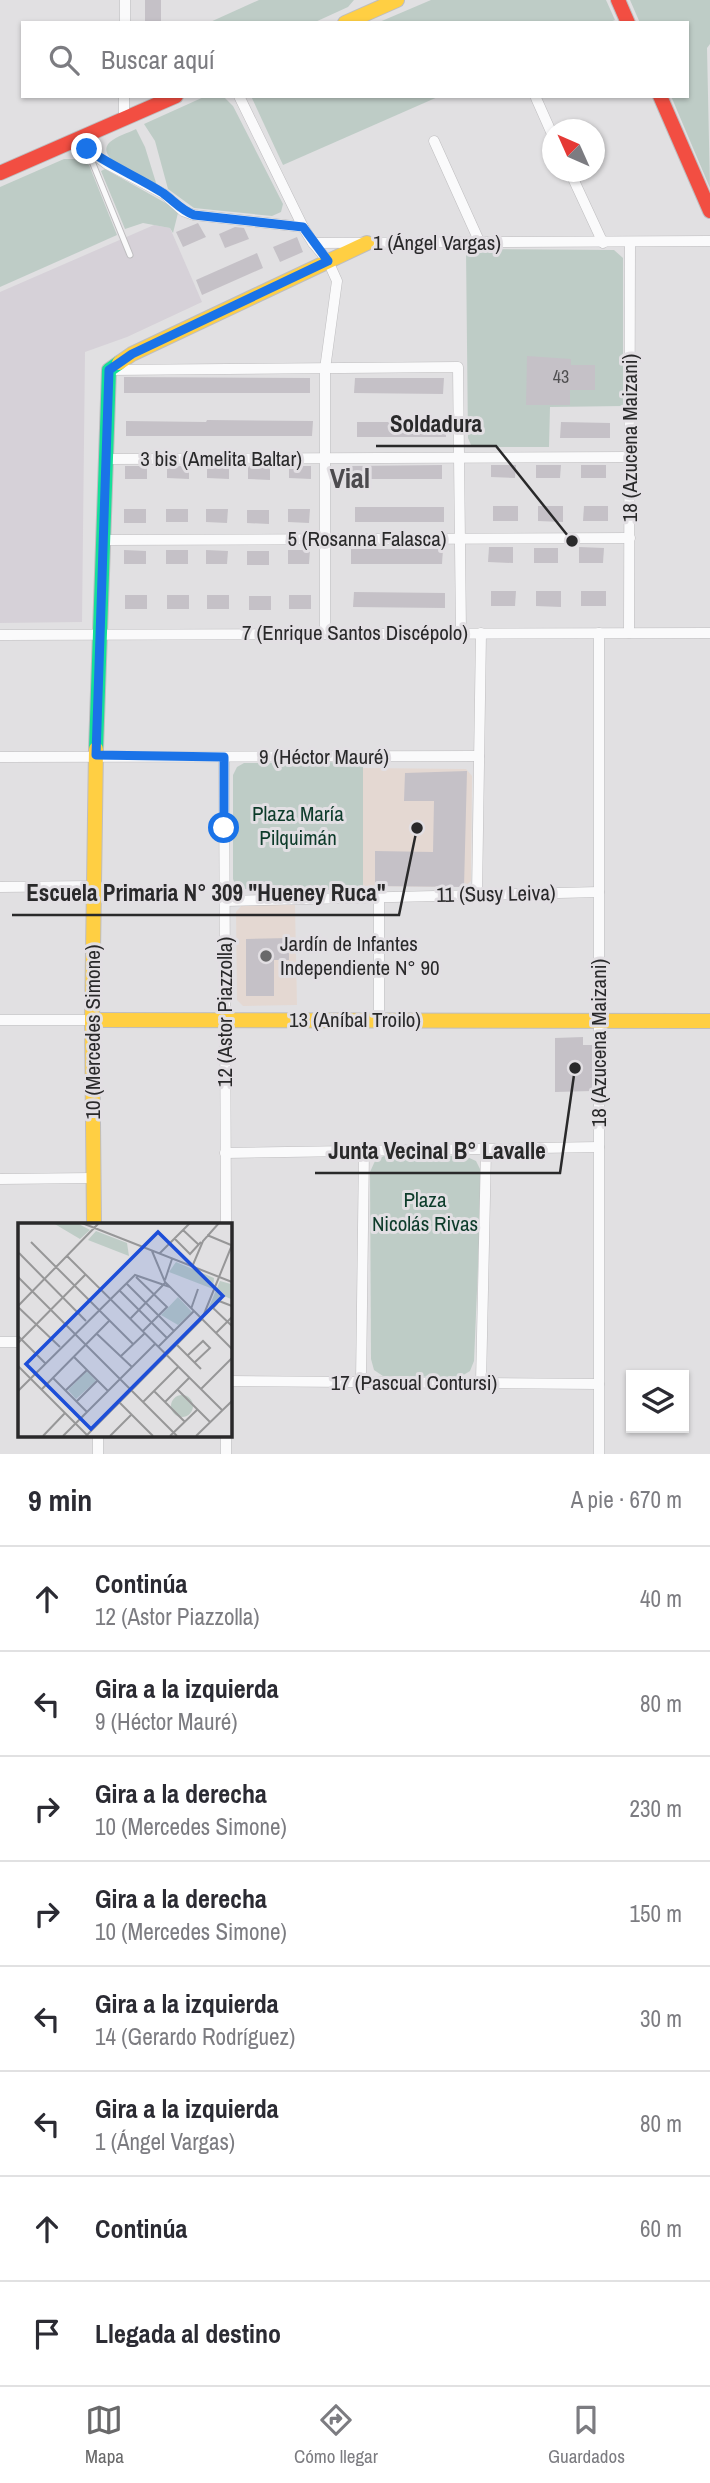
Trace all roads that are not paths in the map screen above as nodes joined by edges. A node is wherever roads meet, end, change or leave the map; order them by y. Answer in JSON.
{"nodes":[{"id":1,"x":125,"y":0,"type":"edge"},
{"id":2,"x":397,"y":0,"type":"edge"},
{"id":3,"x":618,"y":0,"type":"edge"},
{"id":4,"x":378,"y":4,"type":"edge"},
{"id":5,"x":125,"y":21,"type":"edge"},
{"id":6,"x":348,"y":21,"type":"edge"},
{"id":7,"x":627,"y":21,"type":"edge"},
{"id":8,"x":124,"y":98,"type":"edge"},
{"id":9,"x":171,"y":98,"type":"edge"},
{"id":10,"x":240,"y":98,"type":"edge"},
{"id":11,"x":536,"y":98,"type":"dead end"},
{"id":12,"x":661,"y":98,"type":"edge"},
{"id":13,"x":124,"y":119,"type":"junction"},
{"id":14,"x":545,"y":119,"type":"edge"},
{"id":15,"x":433,"y":141,"type":"dead end"},
{"id":16,"x":81,"y":145,"type":"junction"},
{"id":17,"x":0,"y":173,"type":"edge"},
{"id":18,"x":575,"y":182,"type":"edge"},
{"id":19,"x":710,"y":211,"type":"edge"},
{"id":20,"x":303,"y":227,"type":"junction"},
{"id":21,"x":710,"y":241,"type":"edge"},
{"id":22,"x":313,"y":243,"type":"junction"},
{"id":23,"x":367,"y":243,"type":"junction"},
{"id":24,"x":480,"y":243,"type":"junction"},
{"id":25,"x":603,"y":243,"type":"junction"},
{"id":26,"x":630,"y":243,"type":"junction"},
{"id":27,"x":130,"y":255,"type":"dead end"},
{"id":28,"x":328,"y":261,"type":"junction"},
{"id":29,"x":325,"y":369,"type":"junction"},
{"id":30,"x":109,"y":370,"type":"junction"},
{"id":31,"x":459,"y":457,"type":"junction"},
{"id":32,"x":630,"y":457,"type":"junction"},
{"id":33,"x":325,"y":458,"type":"junction"},
{"id":34,"x":106,"y":460,"type":"junction"},
{"id":35,"x":630,"y":538,"type":"junction"},
{"id":36,"x":325,"y":539,"type":"junction"},
{"id":37,"x":460,"y":539,"type":"junction"},
{"id":38,"x":104,"y":540,"type":"junction"},
{"id":39,"x":325,"y":633,"type":"junction"},
{"id":40,"x":461,"y":633,"type":"junction"},
{"id":41,"x":481,"y":633,"type":"junction"},
{"id":42,"x":599,"y":633,"type":"junction"},
{"id":43,"x":629,"y":633,"type":"junction"},
{"id":44,"x":710,"y":633,"type":"edge"},
{"id":45,"x":98,"y":634,"type":"junction"},
{"id":46,"x":0,"y":635,"type":"edge"},
{"id":47,"x":96,"y":755,"type":"junction"},
{"id":48,"x":479,"y":756,"type":"junction"},
{"id":49,"x":0,"y":757,"type":"edge"},
{"id":50,"x":224,"y":757,"type":"junction"},
{"id":51,"x":94,"y":886,"type":"junction"},
{"id":52,"x":0,"y":887,"type":"edge"},
{"id":53,"x":599,"y":892,"type":"junction"},
{"id":54,"x":477,"y":895,"type":"junction"},
{"id":55,"x":379,"y":897,"type":"junction"},
{"id":56,"x":225,"y":901,"type":"junction"},
{"id":57,"x":225,"y":1019,"type":"junction"},
{"id":58,"x":0,"y":1020,"type":"edge"},
{"id":59,"x":92,"y":1020,"type":"junction"},
{"id":60,"x":379,"y":1020,"type":"junction"},
{"id":61,"x":599,"y":1020,"type":"junction"},
{"id":62,"x":710,"y":1021,"type":"edge"},
{"id":63,"x":599,"y":1147,"type":"junction"},
{"id":64,"x":486,"y":1149,"type":"junction"},
{"id":65,"x":364,"y":1151,"type":"junction"},
{"id":66,"x":226,"y":1153,"type":"junction"},
{"id":67,"x":93,"y":1178,"type":"junction"},
{"id":68,"x":0,"y":1179,"type":"edge"},
{"id":69,"x":94,"y":1223,"type":"edge"},
{"id":70,"x":226,"y":1223,"type":"edge"},
{"id":71,"x":0,"y":1342,"type":"edge"},
{"id":72,"x":18,"y":1342,"type":"edge"},
{"id":73,"x":231,"y":1381,"type":"edge"},
{"id":74,"x":361,"y":1382,"type":"junction"},
{"id":75,"x":481,"y":1383,"type":"junction"},
{"id":76,"x":599,"y":1384,"type":"junction"},
{"id":77,"x":98,"y":1436,"type":"edge"},
{"id":78,"x":226,"y":1436,"type":"edge"},
{"id":79,"x":98,"y":1454,"type":"edge"},
{"id":80,"x":226,"y":1454,"type":"edge"},
{"id":81,"x":599,"y":1454,"type":"edge"}],
"edges":[{"from":1,"to":5,"type":"street"},
{"from":2,"to":4,"type":"street"},
{"from":3,"to":7,"type":"street"},
{"from":4,"to":6,"type":"street"},
{"from":8,"to":13,"type":"street"},
{"from":9,"to":13,"type":"street"},
{"from":10,"to":20,"type":"street"},
{"from":11,"to":14,"type":"street"},
{"from":12,"to":19,"type":"street"},
{"from":13,"to":16,"type":"street"},
{"from":15,"to":24,"type":"street"},
{"from":16,"to":17,"type":"street"},
{"from":16,"to":20,"type":"street"},
{"from":16,"to":27,"type":"lane"},
{"from":18,"to":25,"type":"street"},
{"from":20,"to":22,"type":"street"},
{"from":21,"to":26,"type":"street","name":"1 (Ángel Vargas)"},
{"from":22,"to":23,"type":"street","name":"1 (Ángel Vargas)"},
{"from":22,"to":28,"type":"street"},
{"from":23,"to":24,"type":"street","name":"1 (Ángel Vargas)"},
{"from":23,"to":28,"type":"street"},
{"from":24,"to":25,"type":"street","name":"1 (Ángel Vargas)"},
{"from":25,"to":26,"type":"street","name":"1 (Ángel Vargas)"},
{"from":26,"to":32,"type":"street","name":"18 (Azucena Maizani)"},
{"from":28,"to":29,"type":"street"},
{"from":28,"to":30,"type":"street"},
{"from":29,"to":30,"type":"street"},
{"from":29,"to":31,"type":"street"},
{"from":29,"to":33,"type":"street"},
{"from":30,"to":34,"type":"street","name":"10 (Mercedes Simone)"},
{"from":31,"to":32,"type":"street","name":"3 bis (Amelita Baltar)"},
{"from":31,"to":33,"type":"street","name":"3 bis (Amelita Baltar)"},
{"from":31,"to":37,"type":"street"},
{"from":32,"to":35,"type":"street","name":"18 (Azucena Maizani)"},
{"from":33,"to":34,"type":"street","name":"3 bis (Amelita Baltar)"},
{"from":33,"to":36,"type":"street"},
{"from":34,"to":38,"type":"street","name":"10 (Mercedes Simone)"},
{"from":35,"to":37,"type":"street","name":"5 (Rosanna Falasca)"},
{"from":35,"to":43,"type":"street","name":"18 (Azucena Maizani)"},
{"from":36,"to":37,"type":"street","name":"5 (Rosanna Falasca)"},
{"from":36,"to":38,"type":"street","name":"5 (Rosanna Falasca)"},
{"from":36,"to":39,"type":"street"},
{"from":37,"to":40,"type":"street"},
{"from":38,"to":45,"type":"street","name":"10 (Mercedes Simone)"},
{"from":39,"to":40,"type":"street","name":"7 (Enrique Santos Discépolo)"},
{"from":39,"to":45,"type":"street","name":"7 (Enrique Santos Discépolo)"},
{"from":40,"to":41,"type":"street","name":"7 (Enrique Santos Discépolo)"},
{"from":41,"to":42,"type":"street","name":"7 (Enrique Santos Discépolo)"},
{"from":41,"to":48,"type":"street"},
{"from":42,"to":43,"type":"street","name":"7 (Enrique Santos Discépolo)"},
{"from":42,"to":53,"type":"street","name":"18 (Azucena Maizani)"},
{"from":43,"to":44,"type":"street","name":"7 (Enrique Santos Discépolo)"},
{"from":45,"to":46,"type":"street","name":"7 (Enrique Santos Discépolo)"},
{"from":45,"to":47,"type":"street","name":"10 (Mercedes Simone)"},
{"from":47,"to":49,"type":"street","name":"9 (Héctor Mauré)"},
{"from":47,"to":50,"type":"street","name":"9 (Héctor Mauré)"},
{"from":47,"to":51,"type":"street","name":"10 (Mercedes Simone)"},
{"from":48,"to":50,"type":"street","name":"9 (Héctor Mauré)"},
{"from":48,"to":54,"type":"street"},
{"from":50,"to":56,"type":"street","name":"12 (Astor Piazzolla)"},
{"from":51,"to":52,"type":"street"},
{"from":51,"to":59,"type":"street","name":"10 (Mercedes Simone)"},
{"from":53,"to":54,"type":"street","name":"11 (Susy Leiva)"},
{"from":53,"to":61,"type":"street","name":"18 (Azucena Maizani)"},
{"from":54,"to":55,"type":"street","name":"11 (Susy Leiva)"},
{"from":55,"to":56,"type":"street","name":"11 (Susy Leiva)"},
{"from":55,"to":60,"type":"street"},
{"from":56,"to":57,"type":"street","name":"12 (Astor Piazzolla)"},
{"from":57,"to":59,"type":"street","name":"13 (Aníbal Troilo)"},
{"from":57,"to":60,"type":"street","name":"13 (Aníbal Troilo)"},
{"from":57,"to":66,"type":"street","name":"12 (Astor Piazzolla)"},
{"from":58,"to":59,"type":"street","name":"13 (Aníbal Troilo)"},
{"from":59,"to":67,"type":"street","name":"10 (Mercedes Simone)"},
{"from":60,"to":61,"type":"street","name":"13 (Aníbal Troilo)"},
{"from":61,"to":62,"type":"street","name":"13 (Aníbal Troilo)"},
{"from":61,"to":63,"type":"street","name":"18 (Azucena Maizani)"},
{"from":63,"to":64,"type":"street"},
{"from":63,"to":76,"type":"street","name":"18 (Azucena Maizani)"},
{"from":64,"to":65,"type":"street"},
{"from":64,"to":75,"type":"street"},
{"from":65,"to":66,"type":"street"},
{"from":65,"to":74,"type":"street"},
{"from":66,"to":70,"type":"street","name":"12 (Astor Piazzolla)"},
{"from":67,"to":68,"type":"street"},
{"from":67,"to":69,"type":"street","name":"10 (Mercedes Simone)"},
{"from":71,"to":72,"type":"street"},
{"from":73,"to":74,"type":"street","name":"17 (Pascual Contursi)"},
{"from":74,"to":75,"type":"street","name":"17 (Pascual Contursi)"},
{"from":75,"to":76,"type":"street","name":"17 (Pascual Contursi)"},
{"from":76,"to":81,"type":"street","name":"18 (Azucena Maizani)"},
{"from":77,"to":79,"type":"street"},
{"from":78,"to":80,"type":"street"}]}
